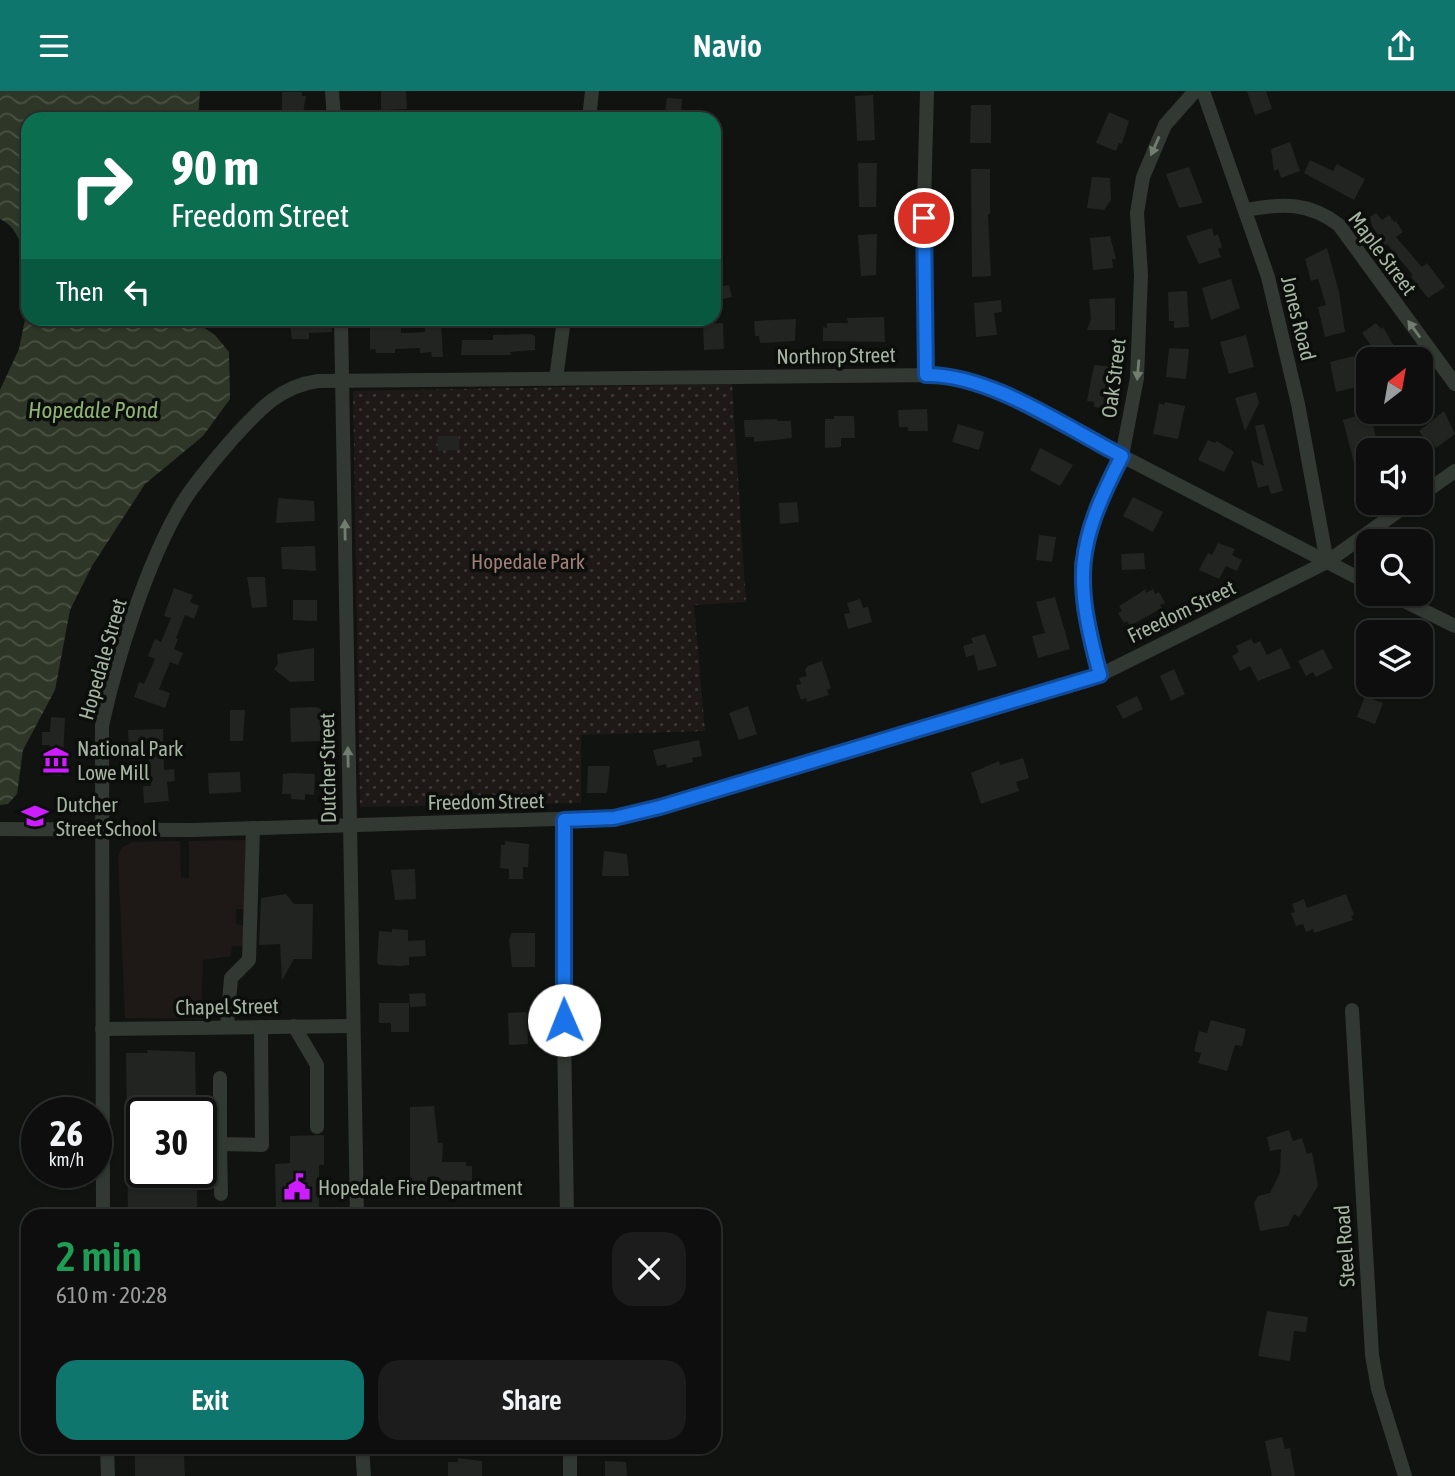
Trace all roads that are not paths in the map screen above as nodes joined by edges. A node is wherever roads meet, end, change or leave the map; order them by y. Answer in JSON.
{"nodes":[{"id":1,"x":332,"y":91,"type":"edge"},
{"id":2,"x":592,"y":91,"type":"edge"},
{"id":3,"x":927,"y":91,"type":"edge"},
{"id":4,"x":1195,"y":91,"type":"edge"},
{"id":5,"x":1203,"y":91,"type":"edge"},
{"id":6,"x":334,"y":112,"type":"edge"},
{"id":7,"x":590,"y":112,"type":"edge"},
{"id":8,"x":1246,"y":210,"type":"junction"},
{"id":9,"x":341,"y":326,"type":"edge"},
{"id":10,"x":563,"y":326,"type":"edge"},
{"id":11,"x":926,"y":375,"type":"junction"},
{"id":12,"x":556,"y":379,"type":"junction"},
{"id":13,"x":343,"y":381,"type":"junction"},
{"id":14,"x":1455,"y":384,"type":"edge"},
{"id":15,"x":1122,"y":456,"type":"junction"},
{"id":16,"x":1455,"y":471,"type":"edge"},
{"id":17,"x":1433,"y":487,"type":"edge"},
{"id":18,"x":1393,"y":515,"type":"edge"},
{"id":19,"x":1327,"y":562,"type":"junction"},
{"id":20,"x":1356,"y":577,"type":"edge"},
{"id":21,"x":1414,"y":606,"type":"edge"},
{"id":22,"x":1455,"y":627,"type":"edge"},
{"id":23,"x":1100,"y":675,"type":"junction"},
{"id":24,"x":564,"y":820,"type":"junction"},
{"id":25,"x":349,"y":825,"type":"junction"},
{"id":26,"x":253,"y":828,"type":"junction"},
{"id":27,"x":0,"y":829,"type":"edge"},
{"id":28,"x":101,"y":829,"type":"junction"},
{"id":29,"x":1352,"y":1010,"type":"dead end"},
{"id":30,"x":294,"y":1026,"type":"junction"},
{"id":31,"x":352,"y":1026,"type":"junction"},
{"id":32,"x":228,"y":1027,"type":"junction"},
{"id":33,"x":261,"y":1027,"type":"junction"},
{"id":34,"x":102,"y":1029,"type":"junction"},
{"id":35,"x":220,"y":1078,"type":"dead end"},
{"id":36,"x":217,"y":1114,"type":"edge"},
{"id":37,"x":220,"y":1114,"type":"junction"},
{"id":38,"x":317,"y":1127,"type":"dead end"},
{"id":39,"x":220,"y":1150,"type":"junction"},
{"id":40,"x":217,"y":1151,"type":"edge"},
{"id":41,"x":221,"y":1194,"type":"dead end"},
{"id":42,"x":103,"y":1209,"type":"edge"},
{"id":43,"x":357,"y":1209,"type":"edge"},
{"id":44,"x":568,"y":1209,"type":"edge"},
{"id":45,"x":107,"y":1454,"type":"edge"},
{"id":46,"x":362,"y":1454,"type":"edge"},
{"id":47,"x":570,"y":1454,"type":"edge"},
{"id":48,"x":108,"y":1476,"type":"edge"},
{"id":49,"x":364,"y":1476,"type":"edge"},
{"id":50,"x":570,"y":1476,"type":"edge"},
{"id":51,"x":1405,"y":1476,"type":"edge"}],
"edges":[{"from":1,"to":6,"type":"street"},
{"from":2,"to":7,"type":"street"},
{"from":3,"to":11,"type":"street"},
{"from":4,"to":15,"type":"street","name":"Oak Street","one_way":true},
{"from":5,"to":8,"type":"street","name":"Jones Road"},
{"from":14,"to":8,"type":"street","name":"Maple Street","one_way":true},
{"from":8,"to":19,"type":"street","name":"Jones Road"},
{"from":9,"to":13,"type":"street","name":"Dutcher Street"},
{"from":10,"to":12,"type":"street"},
{"from":11,"to":12,"type":"street","name":"Northrop Street"},
{"from":11,"to":15,"type":"street","name":"Northrop Street"},
{"from":12,"to":13,"type":"street","name":"Northrop Street"},
{"from":25,"to":13,"type":"street","name":"Dutcher Street","one_way":true},
{"from":13,"to":28,"type":"street","name":"Hopedale Street"},
{"from":15,"to":19,"type":"street","name":"Northrop Street"},
{"from":15,"to":23,"type":"street","name":"Oak Street"},
{"from":16,"to":17,"type":"street"},
{"from":18,"to":19,"type":"street","name":"Freedom Street"},
{"from":19,"to":20,"type":"street","name":"Northrop Street"},
{"from":19,"to":23,"type":"street","name":"Freedom Street"},
{"from":21,"to":22,"type":"street"},
{"from":23,"to":24,"type":"street","name":"Freedom Street"},
{"from":24,"to":25,"type":"street","name":"Freedom Street"},
{"from":24,"to":44,"type":"street"},
{"from":25,"to":26,"type":"street","name":"Freedom Street"},
{"from":25,"to":31,"type":"street","name":"Dutcher Street"},
{"from":26,"to":28,"type":"street","name":"Freedom Street"},
{"from":26,"to":32,"type":"street"},
{"from":27,"to":28,"type":"street","name":"Freedom Street"},
{"from":28,"to":34,"type":"street","name":"Hopedale Street"},
{"from":29,"to":51,"type":"street","name":"Steel Road"},
{"from":30,"to":31,"type":"street","name":"Chapel Street"},
{"from":30,"to":33,"type":"street","name":"Chapel Street"},
{"from":30,"to":38,"type":"street"},
{"from":31,"to":43,"type":"street","name":"Dutcher Street"},
{"from":32,"to":33,"type":"street","name":"Chapel Street"},
{"from":32,"to":34,"type":"street","name":"Chapel Street"},
{"from":33,"to":39,"type":"street"},
{"from":34,"to":42,"type":"street","name":"Hopedale Street"},
{"from":35,"to":37,"type":"street"},
{"from":36,"to":37,"type":"street"},
{"from":37,"to":39,"type":"street"},
{"from":39,"to":40,"type":"street"},
{"from":39,"to":41,"type":"street"},
{"from":45,"to":48,"type":"street"},
{"from":46,"to":49,"type":"street"},
{"from":47,"to":50,"type":"street"}]}
